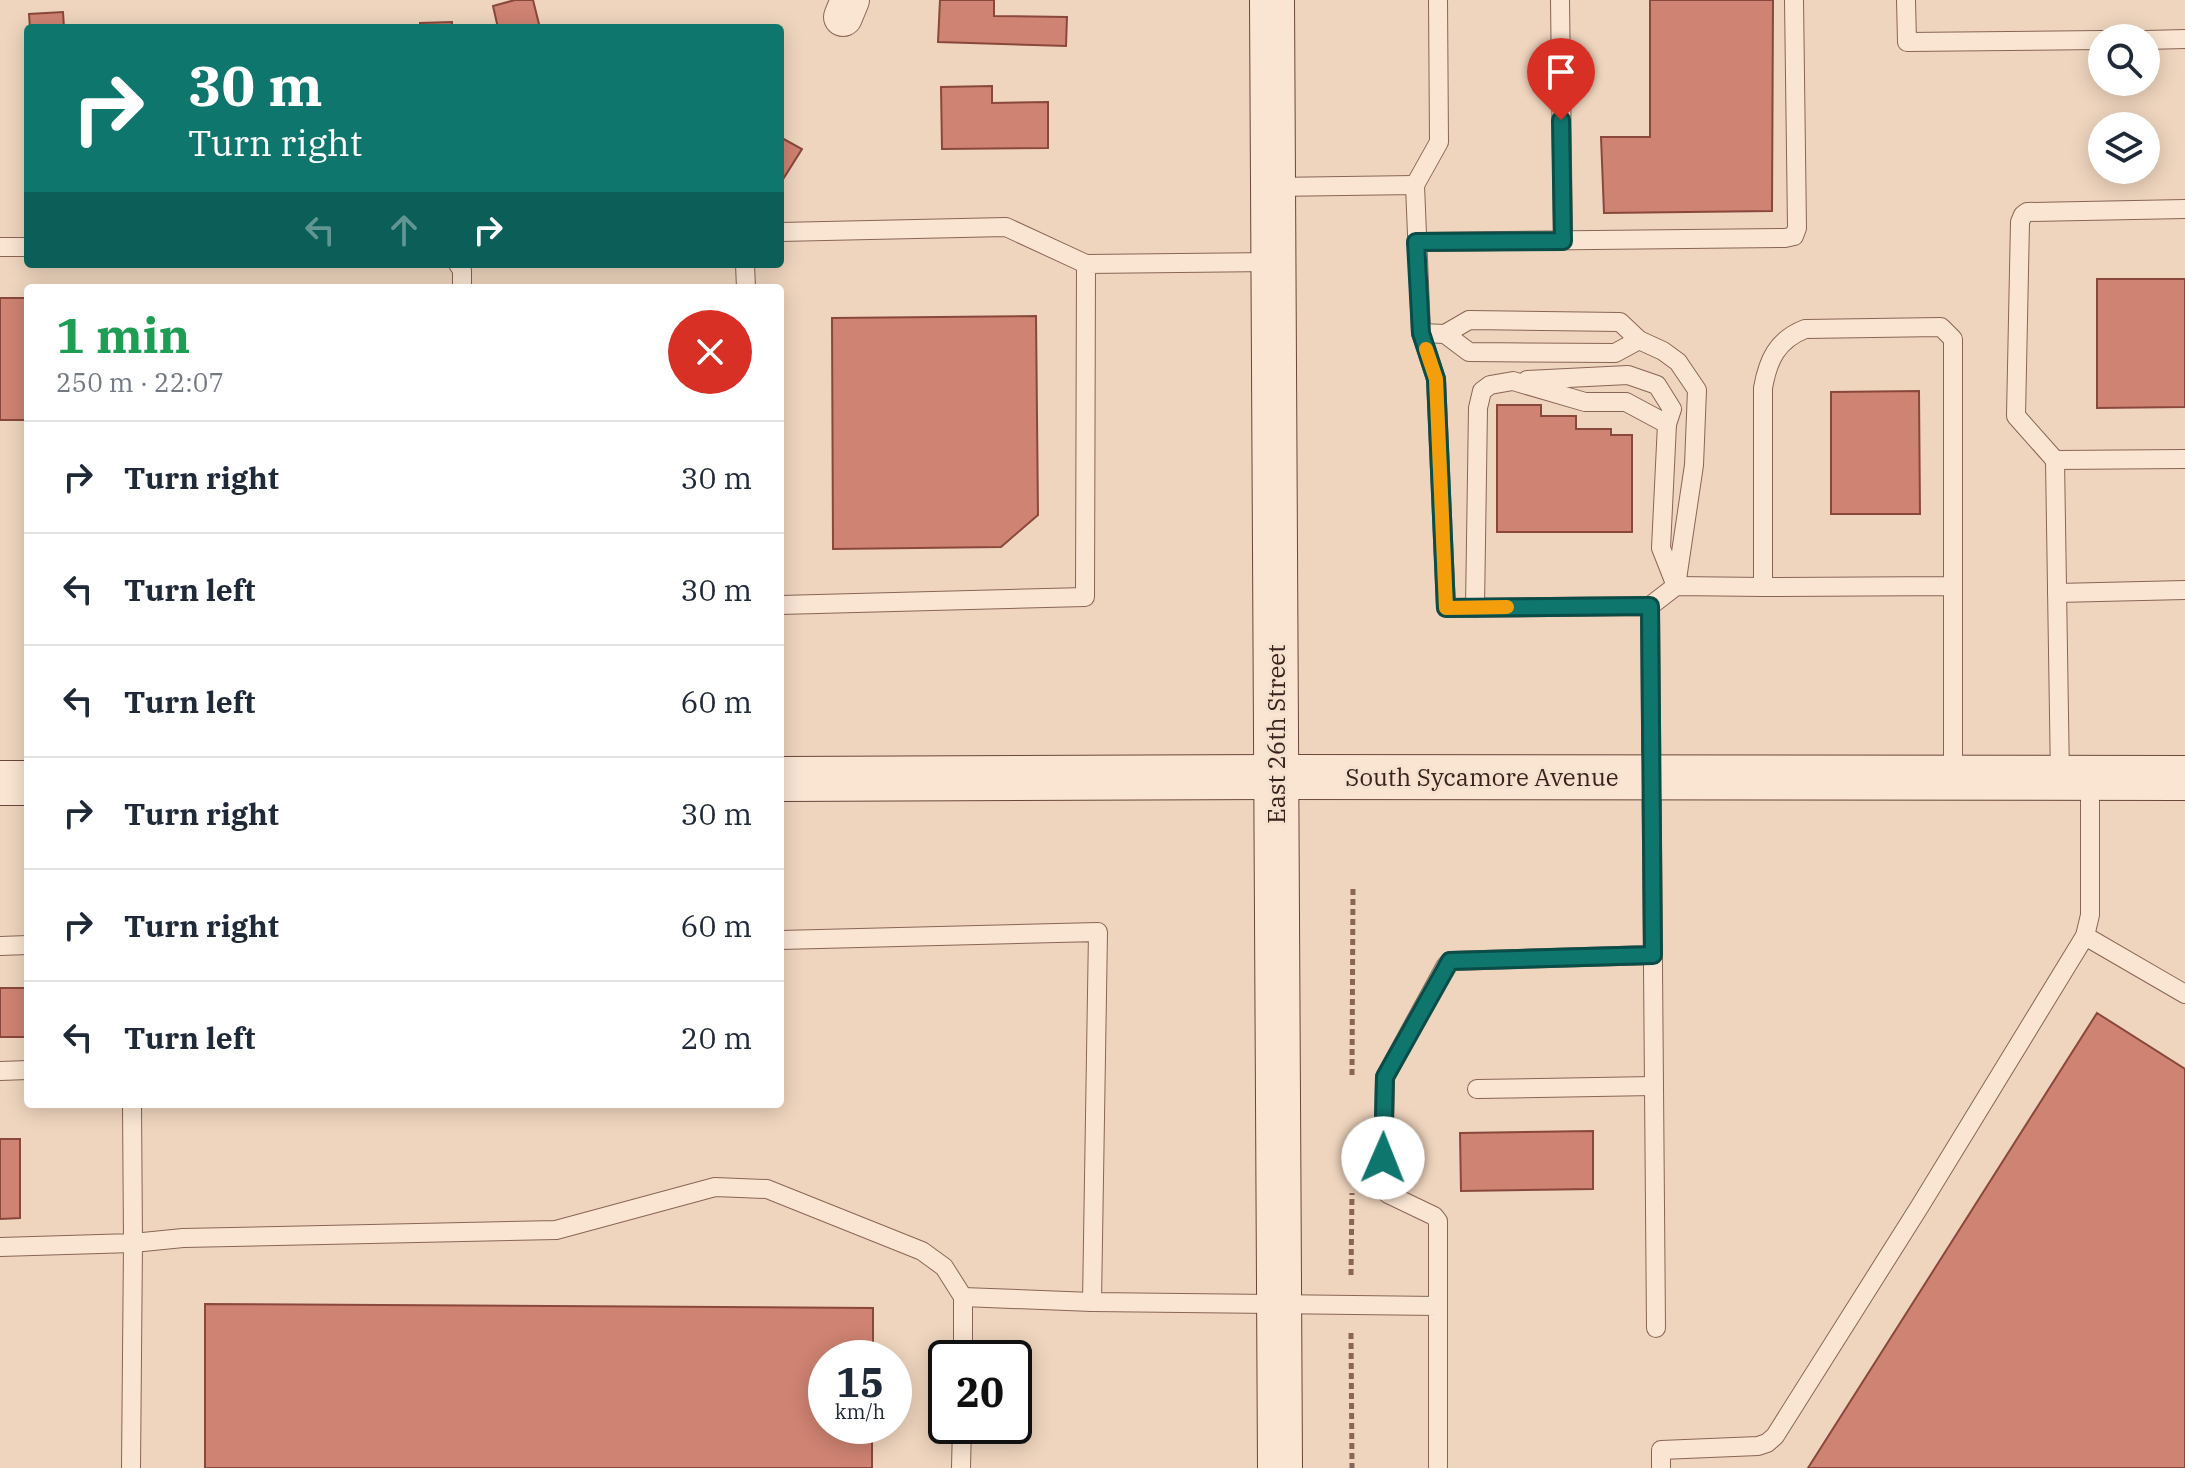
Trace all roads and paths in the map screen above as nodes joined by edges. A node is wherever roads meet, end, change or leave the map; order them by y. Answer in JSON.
{"nodes":[{"id":1,"x":1272,"y":0,"type":"edge"},
{"id":2,"x":1438,"y":0,"type":"edge"},
{"id":3,"x":1560,"y":0,"type":"edge"},
{"id":4,"x":1794,"y":0,"type":"edge"},
{"id":5,"x":1906,"y":0,"type":"edge"},
{"id":6,"x":2185,"y":39,"type":"edge"},
{"id":7,"x":2088,"y":40,"type":"edge"},
{"id":8,"x":2160,"y":40,"type":"edge"},
{"id":9,"x":1415,"y":185,"type":"junction"},
{"id":10,"x":1273,"y":187,"type":"junction"},
{"id":11,"x":2185,"y":209,"type":"edge"},
{"id":12,"x":784,"y":232,"type":"edge"},
{"id":13,"x":1563,"y":241,"type":"junction"},
{"id":14,"x":1416,"y":242,"type":"junction"},
{"id":15,"x":0,"y":247,"type":"edge"},
{"id":16,"x":24,"y":247,"type":"edge"},
{"id":17,"x":1274,"y":262,"type":"junction"},
{"id":18,"x":1086,"y":264,"type":"junction"},
{"id":19,"x":1421,"y":333,"type":"junction"},
{"id":20,"x":1445,"y":334,"type":"junction"},
{"id":21,"x":1639,"y":340,"type":"junction"},
{"id":22,"x":1513,"y":381,"type":"junction"},
{"id":23,"x":1667,"y":424,"type":"junction"},
{"id":24,"x":2185,"y":459,"type":"edge"},
{"id":25,"x":2055,"y":460,"type":"junction"},
{"id":26,"x":1676,"y":586,"type":"junction"},
{"id":27,"x":1953,"y":586,"type":"junction"},
{"id":28,"x":1763,"y":587,"type":"junction"},
{"id":29,"x":2185,"y":590,"type":"edge"},
{"id":30,"x":2057,"y":593,"type":"junction"},
{"id":31,"x":784,"y":605,"type":"edge"},
{"id":32,"x":1650,"y":606,"type":"junction"},
{"id":33,"x":1475,"y":608,"type":"junction"},
{"id":34,"x":1276,"y":777,"type":"junction"},
{"id":35,"x":1651,"y":777,"type":"junction"},
{"id":36,"x":1953,"y":778,"type":"junction"},
{"id":37,"x":2075,"y":778,"type":"junction"},
{"id":38,"x":2185,"y":778,"type":"edge"},
{"id":39,"x":784,"y":779,"type":"edge"},
{"id":40,"x":0,"y":783,"type":"edge"},
{"id":41,"x":24,"y":783,"type":"edge"},
{"id":42,"x":2085,"y":936,"type":"junction"},
{"id":43,"x":784,"y":940,"type":"edge"},
{"id":44,"x":24,"y":945,"type":"edge"},
{"id":45,"x":0,"y":946,"type":"edge"},
{"id":46,"x":1653,"y":955,"type":"junction"},
{"id":47,"x":2185,"y":994,"type":"edge"},
{"id":48,"x":24,"y":1070,"type":"edge"},
{"id":49,"x":0,"y":1071,"type":"edge"},
{"id":50,"x":1654,"y":1086,"type":"junction"},
{"id":51,"x":1477,"y":1089,"type":"dead end"},
{"id":52,"x":132,"y":1108,"type":"edge"},
{"id":53,"x":133,"y":1243,"type":"junction"},
{"id":54,"x":0,"y":1247,"type":"edge"},
{"id":55,"x":963,"y":1297,"type":"junction"},
{"id":56,"x":1092,"y":1302,"type":"junction"},
{"id":57,"x":1279,"y":1304,"type":"junction"},
{"id":58,"x":1438,"y":1306,"type":"junction"},
{"id":59,"x":1656,"y":1328,"type":"dead end"},
{"id":60,"x":963,"y":1340,"type":"edge"},
{"id":61,"x":962,"y":1444,"type":"edge"},
{"id":62,"x":131,"y":1468,"type":"edge"},
{"id":63,"x":961,"y":1468,"type":"edge"},
{"id":64,"x":1280,"y":1468,"type":"edge"},
{"id":65,"x":1438,"y":1468,"type":"edge"},
{"id":66,"x":1661,"y":1468,"type":"edge"}],
"edges":[{"from":1,"to":10,"type":"main road","name":"East 26th Street"},
{"from":2,"to":9,"type":"lane"},
{"from":3,"to":13,"type":"lane"},
{"from":4,"to":13,"type":"lane"},
{"from":5,"to":7,"type":"lane"},
{"from":6,"to":8,"type":"lane"},
{"from":9,"to":10,"type":"lane"},
{"from":9,"to":14,"type":"lane"},
{"from":10,"to":17,"type":"main road","name":"East 26th Street"},
{"from":11,"to":25,"type":"lane"},
{"from":12,"to":18,"type":"lane"},
{"from":13,"to":14,"type":"lane"},
{"from":14,"to":19,"type":"lane"},
{"from":15,"to":16,"type":"lane"},
{"from":17,"to":18,"type":"lane"},
{"from":17,"to":34,"type":"main road","name":"East 26th Street"},
{"from":18,"to":31,"type":"lane"},
{"from":19,"to":20,"type":"lane"},
{"from":19,"to":33,"type":"lane"},
{"from":20,"to":21,"type":"lane"},
{"from":20,"to":21,"type":"lane"},
{"from":21,"to":26,"type":"lane"},
{"from":22,"to":23,"type":"lane"},
{"from":22,"to":23,"type":"lane"},
{"from":22,"to":33,"type":"lane"},
{"from":23,"to":26,"type":"lane"},
{"from":24,"to":25,"type":"lane"},
{"from":25,"to":30,"type":"lane"},
{"from":26,"to":28,"type":"lane"},
{"from":26,"to":32,"type":"lane"},
{"from":27,"to":28,"type":"lane"},
{"from":27,"to":28,"type":"lane"},
{"from":27,"to":36,"type":"lane"},
{"from":29,"to":30,"type":"lane"},
{"from":30,"to":37,"type":"lane"},
{"from":32,"to":33,"type":"lane"},
{"from":32,"to":35,"type":"lane"},
{"from":34,"to":35,"type":"main road","name":"South Sycamore Avenue"},
{"from":34,"to":39,"type":"main road","name":"South Sycamore Avenue"},
{"from":34,"to":57,"type":"main road","name":"East 26th Street"},
{"from":35,"to":36,"type":"main road","name":"South Sycamore Avenue"},
{"from":35,"to":46,"type":"lane"},
{"from":36,"to":37,"type":"main road","name":"South Sycamore Avenue"},
{"from":37,"to":38,"type":"main road","name":"South Sycamore Avenue"},
{"from":37,"to":42,"type":"lane"},
{"from":40,"to":41,"type":"main road"},
{"from":42,"to":47,"type":"lane"},
{"from":42,"to":66,"type":"lane"},
{"from":43,"to":56,"type":"lane"},
{"from":44,"to":45,"type":"lane"},
{"from":46,"to":50,"type":"lane"},
{"from":46,"to":58,"type":"lane"},
{"from":48,"to":49,"type":"lane"},
{"from":50,"to":51,"type":"lane"},
{"from":50,"to":59,"type":"lane"},
{"from":52,"to":53,"type":"lane"},
{"from":53,"to":54,"type":"lane"},
{"from":53,"to":55,"type":"lane"},
{"from":53,"to":62,"type":"lane"},
{"from":55,"to":56,"type":"lane"},
{"from":55,"to":60,"type":"lane"},
{"from":56,"to":57,"type":"lane"},
{"from":57,"to":58,"type":"lane"},
{"from":57,"to":64,"type":"main road","name":"East 26th Street"},
{"from":58,"to":65,"type":"lane"},
{"from":61,"to":63,"type":"lane"}]}
